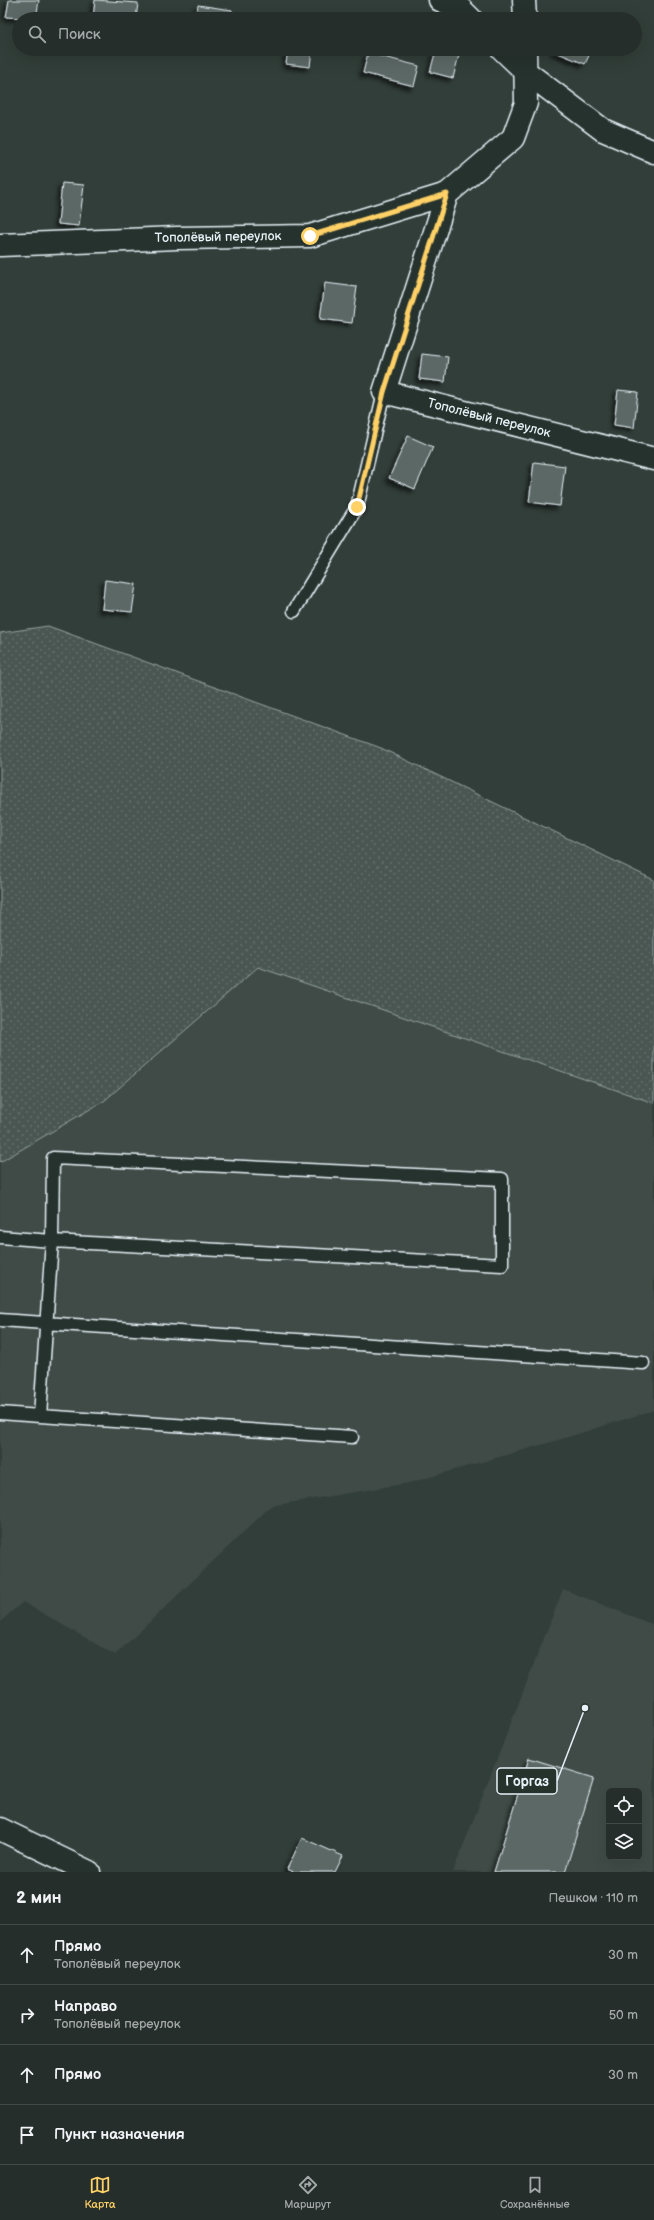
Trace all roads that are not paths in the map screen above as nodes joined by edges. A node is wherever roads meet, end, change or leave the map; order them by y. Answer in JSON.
{"nodes":[{"id":1,"x":440,"y":0,"type":"edge"},
{"id":2,"x":524,"y":0,"type":"edge"},
{"id":3,"x":464,"y":12,"type":"edge"},
{"id":4,"x":525,"y":12,"type":"edge"},
{"id":5,"x":509,"y":56,"type":"edge"},
{"id":6,"x":525,"y":56,"type":"edge"},
{"id":7,"x":525,"y":71,"type":"junction"},
{"id":8,"x":654,"y":152,"type":"edge"},
{"id":9,"x":447,"y":194,"type":"junction"},
{"id":10,"x":0,"y":245,"type":"edge"},
{"id":11,"x":384,"y":392,"type":"junction"},
{"id":12,"x":654,"y":459,"type":"edge"},
{"id":13,"x":294,"y":611,"type":"dead end"},
{"id":14,"x":0,"y":1237,"type":"edge"},
{"id":15,"x":52,"y":1241,"type":"junction"},
{"id":16,"x":0,"y":1320,"type":"edge"},
{"id":17,"x":46,"y":1323,"type":"junction"},
{"id":18,"x":643,"y":1364,"type":"dead end"},
{"id":19,"x":0,"y":1412,"type":"edge"},
{"id":20,"x":40,"y":1416,"type":"junction"},
{"id":21,"x":352,"y":1436,"type":"dead end"},
{"id":22,"x":0,"y":1829,"type":"edge"},
{"id":23,"x":89,"y":1872,"type":"edge"}],
"edges":[{"from":1,"to":3,"type":"street"},
{"from":2,"to":4,"type":"street"},
{"from":5,"to":7,"type":"street"},
{"from":6,"to":7,"type":"street"},
{"from":7,"to":8,"type":"street"},
{"from":7,"to":9,"type":"street"},
{"from":9,"to":10,"type":"street","name":"Тополёвый переулок"},
{"from":9,"to":11,"type":"street"},
{"from":11,"to":12,"type":"street","name":"Тополёвый переулок"},
{"from":11,"to":13,"type":"lane"},
{"from":14,"to":15,"type":"lane"},
{"from":15,"to":15,"type":"lane"},
{"from":15,"to":17,"type":"lane"},
{"from":16,"to":17,"type":"lane"},
{"from":17,"to":18,"type":"lane"},
{"from":17,"to":20,"type":"lane"},
{"from":19,"to":20,"type":"lane"},
{"from":20,"to":21,"type":"lane"},
{"from":22,"to":23,"type":"street"}]}
